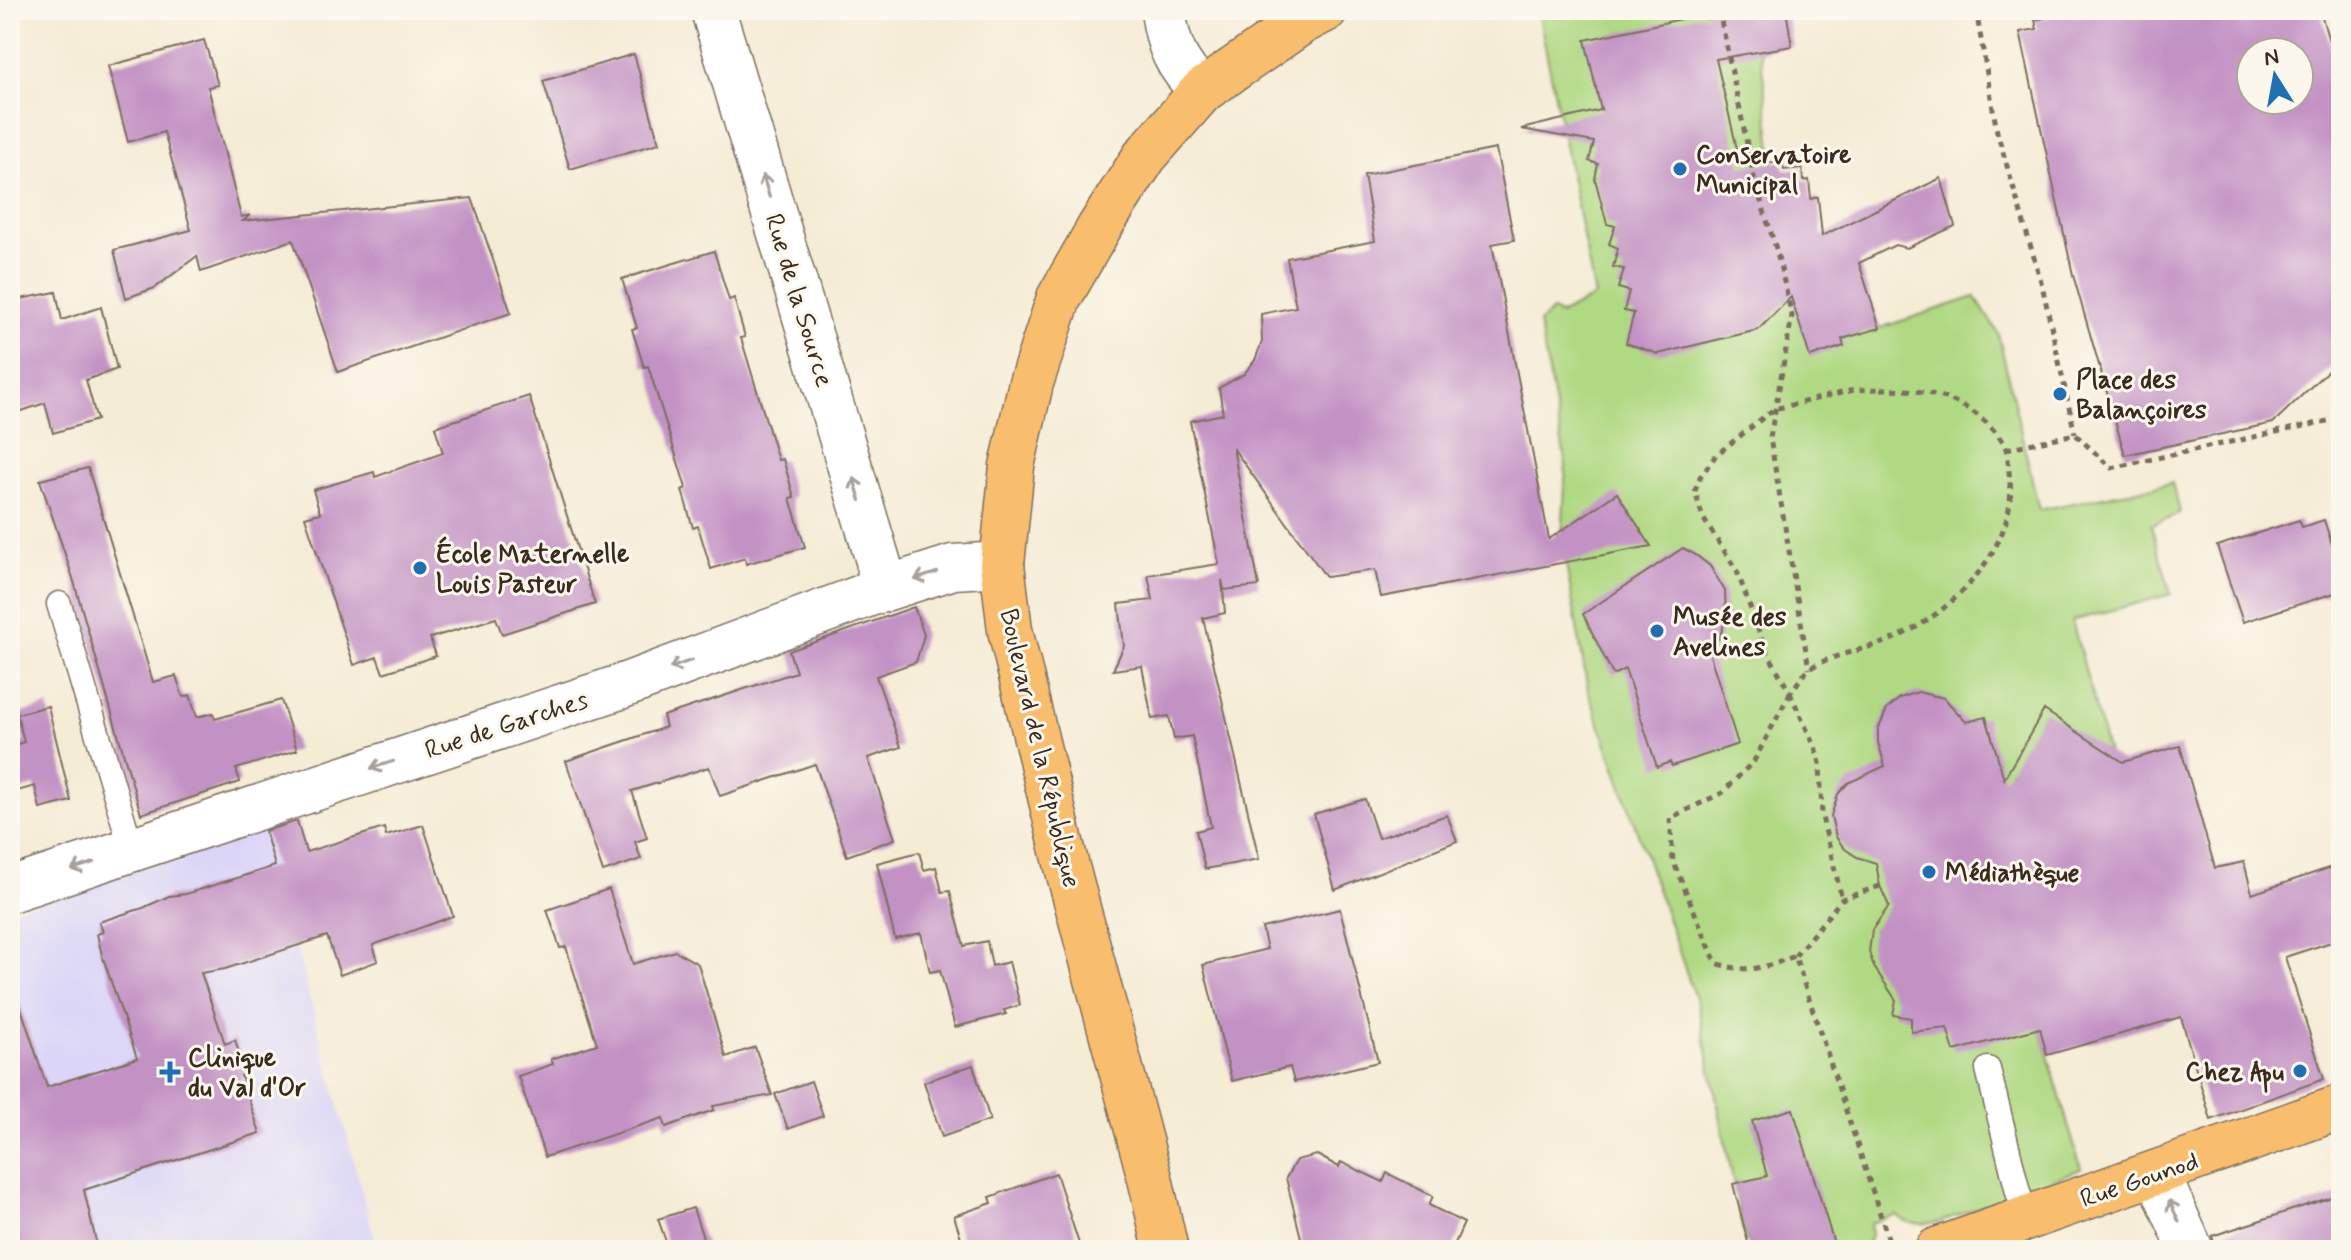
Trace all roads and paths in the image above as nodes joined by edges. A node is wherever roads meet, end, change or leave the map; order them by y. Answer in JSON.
{"nodes":[{"id":1,"x":713,"y":10,"type":"edge"},
{"id":2,"x":1163,"y":10,"type":"edge"},
{"id":3,"x":1325,"y":10,"type":"edge"},
{"id":4,"x":1719,"y":10,"type":"edge"},
{"id":5,"x":1976,"y":10,"type":"edge"},
{"id":6,"x":2337,"y":10,"type":"edge"},
{"id":7,"x":2341,"y":22,"type":"edge"},
{"id":8,"x":1202,"y":91,"type":"junction"},
{"id":9,"x":1774,"y":409,"type":"junction"},
{"id":10,"x":2341,"y":418,"type":"edge"},
{"id":11,"x":2075,"y":434,"type":"junction"},
{"id":12,"x":2006,"y":449,"type":"junction"},
{"id":13,"x":1002,"y":564,"type":"junction"},
{"id":14,"x":878,"y":591,"type":"junction"},
{"id":15,"x":59,"y":604,"type":"dead end"},
{"id":16,"x":1809,"y":669,"type":"junction"},
{"id":17,"x":1790,"y":693,"type":"junction"},
{"id":18,"x":132,"y":850,"type":"junction"},
{"id":19,"x":1880,"y":886,"type":"dead end"},
{"id":20,"x":10,"y":890,"type":"edge"},
{"id":21,"x":1842,"y":899,"type":"junction"},
{"id":22,"x":1795,"y":956,"type":"junction"},
{"id":23,"x":1988,"y":1069,"type":"dead end"},
{"id":24,"x":2341,"y":1107,"type":"edge"},
{"id":25,"x":2157,"y":1173,"type":"junction"},
{"id":26,"x":2027,"y":1219,"type":"junction"},
{"id":27,"x":1165,"y":1237,"type":"edge"},
{"id":28,"x":1892,"y":1250,"type":"edge"},
{"id":29,"x":1937,"y":1250,"type":"edge"},
{"id":30,"x":2191,"y":1250,"type":"edge"}],
"edges":[{"from":14,"to":1,"type":"street","name":"Rue de la Source","one_way":true},
{"from":2,"to":8,"type":"street"},
{"from":3,"to":8,"type":"main road","name":"Boulevard de la République"},
{"from":4,"to":9,"type":"path"},
{"from":5,"to":11,"type":"path"},
{"from":6,"to":7,"type":"path"},
{"from":8,"to":13,"type":"main road","name":"Boulevard de la République"},
{"from":9,"to":12,"type":"path"},
{"from":9,"to":16,"type":"path"},
{"from":9,"to":17,"type":"path"},
{"from":10,"to":11,"type":"path"},
{"from":11,"to":12,"type":"path"},
{"from":12,"to":16,"type":"path"},
{"from":13,"to":14,"type":"street","name":"Rue de Garches","one_way":true},
{"from":13,"to":27,"type":"main road","name":"Boulevard de la République"},
{"from":14,"to":18,"type":"street","name":"Rue de Garches","one_way":true},
{"from":15,"to":18,"type":"lane"},
{"from":16,"to":17,"type":"path"},
{"from":17,"to":21,"type":"path"},
{"from":17,"to":22,"type":"path"},
{"from":18,"to":20,"type":"street","name":"Rue de Garches","one_way":true},
{"from":19,"to":21,"type":"path"},
{"from":21,"to":22,"type":"path"},
{"from":22,"to":28,"type":"path"},
{"from":23,"to":26,"type":"lane"},
{"from":24,"to":25,"type":"main road","name":"Rue Gounod"},
{"from":25,"to":26,"type":"main road","name":"Rue Gounod"},
{"from":30,"to":25,"type":"street","one_way":true},
{"from":26,"to":29,"type":"main road","name":"Rue Gounod"}]}
